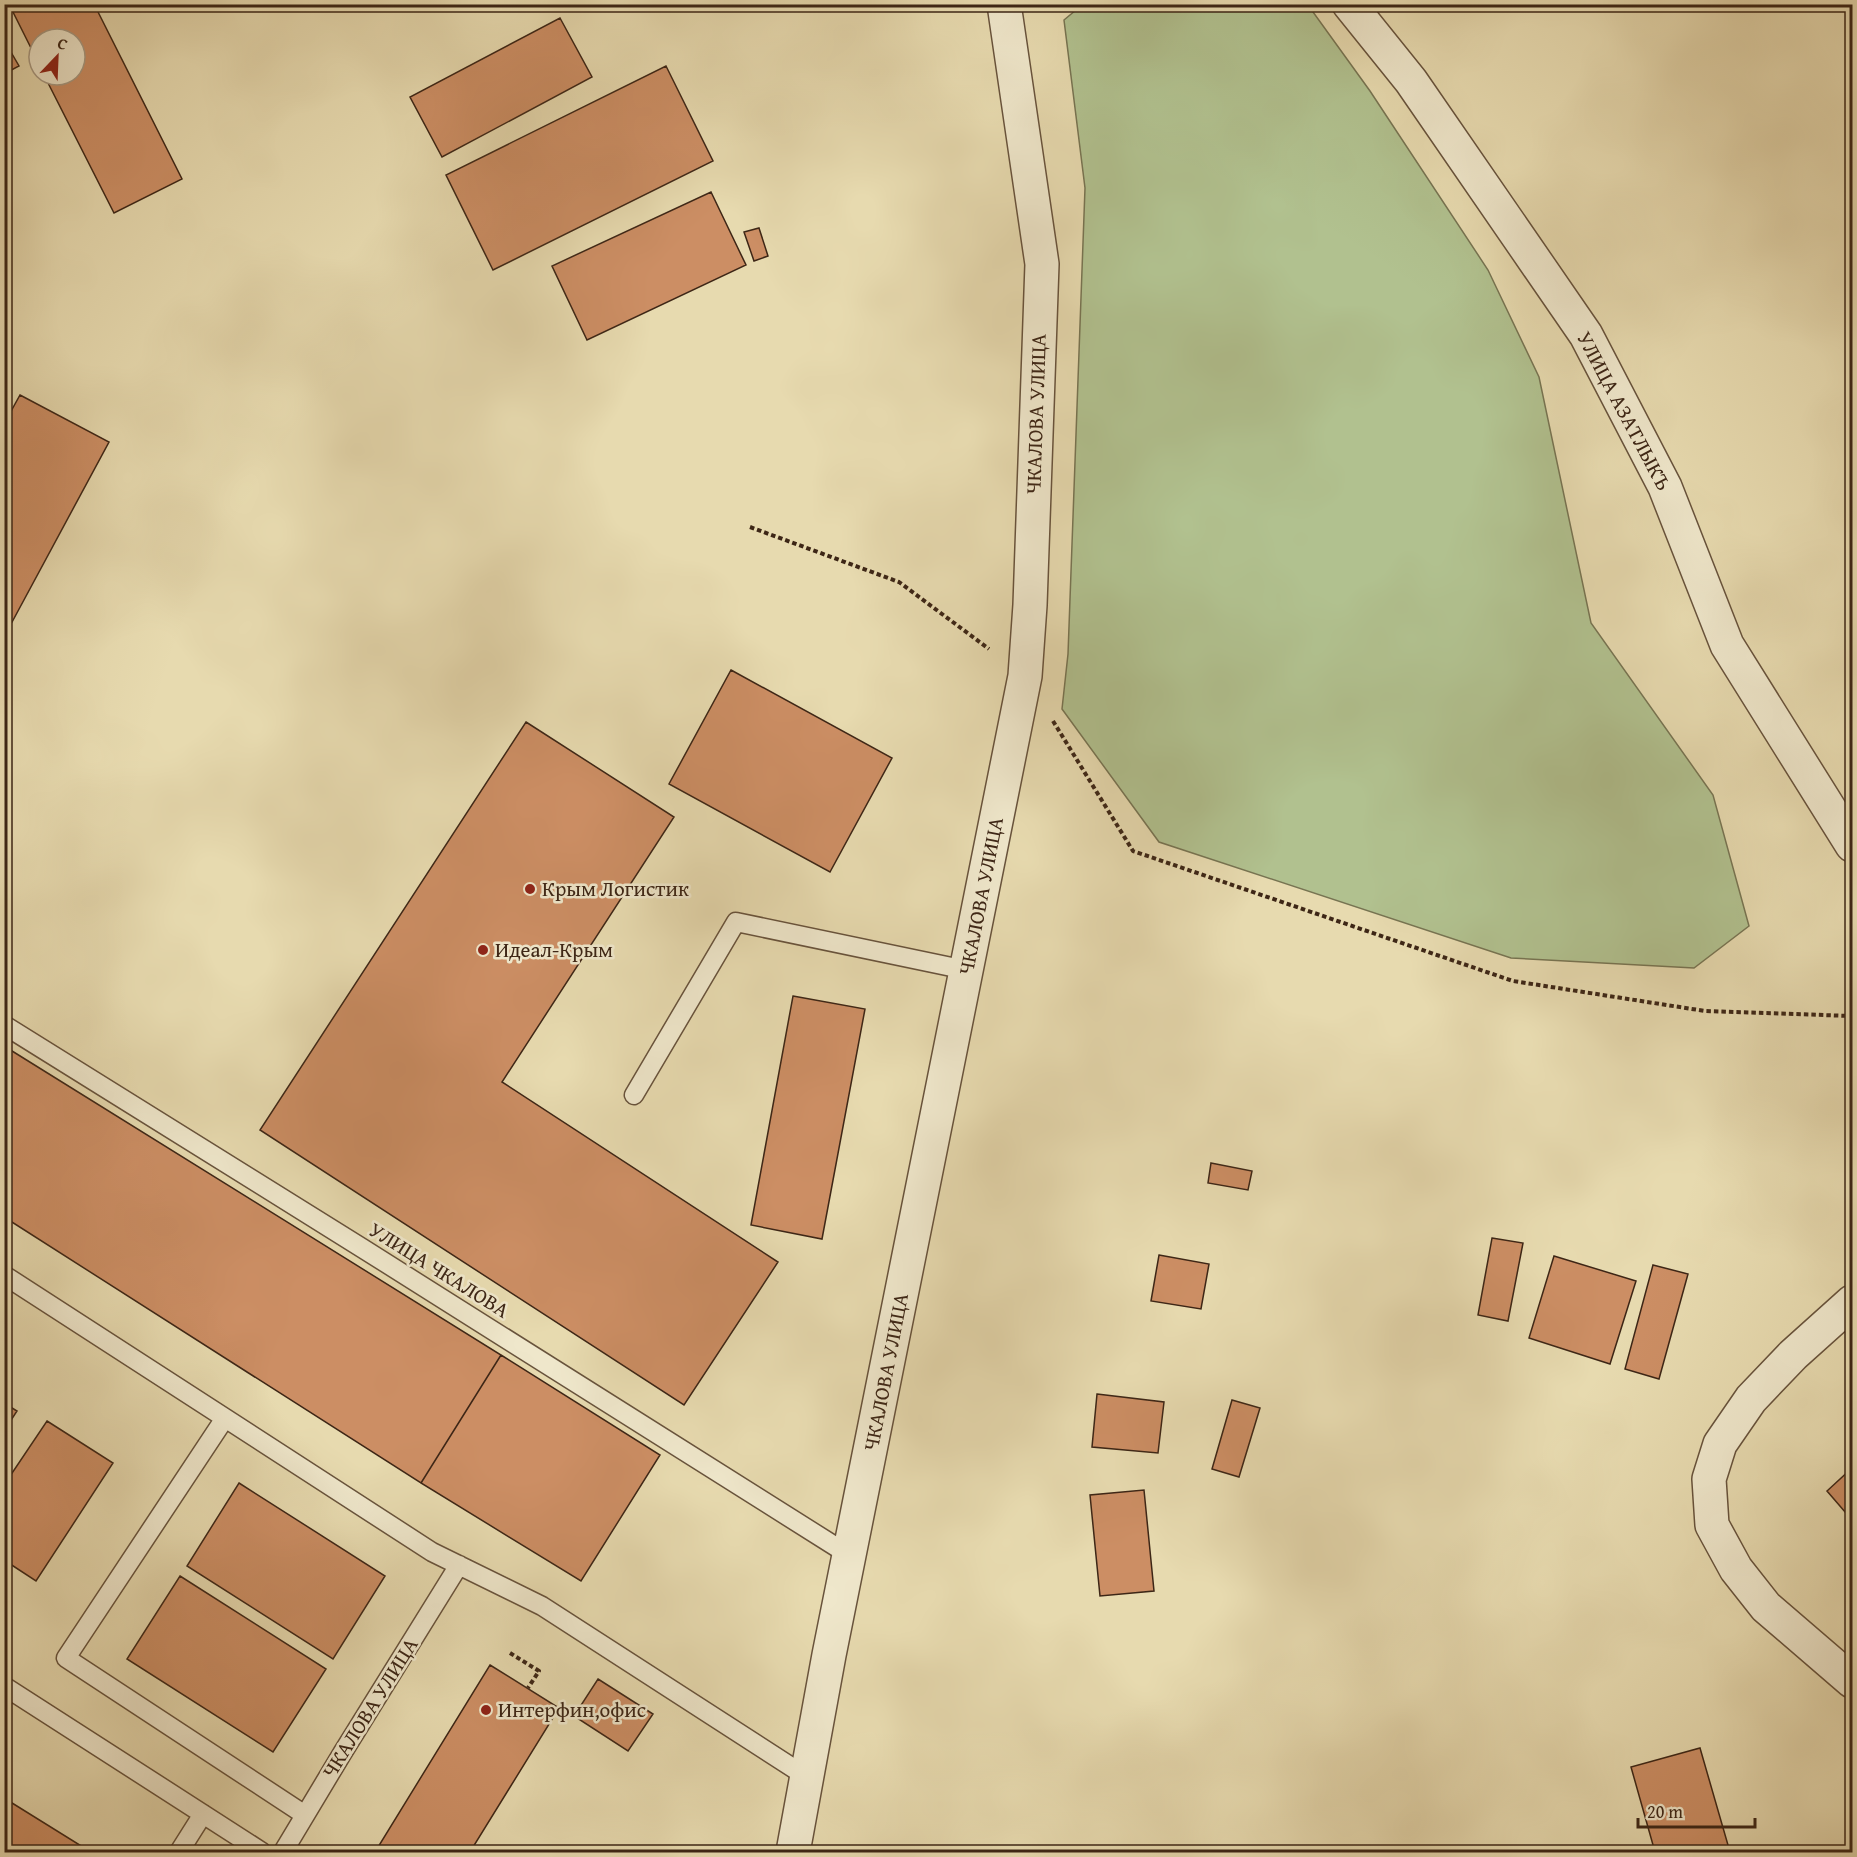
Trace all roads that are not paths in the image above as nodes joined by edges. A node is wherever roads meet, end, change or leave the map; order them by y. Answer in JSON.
{"nodes":[{"id":1,"x":1004,"y":4,"type":"edge"},
{"id":2,"x":1349,"y":4,"type":"edge"},
{"id":3,"x":1852,"y":845,"type":"edge"},
{"id":4,"x":966,"y":970,"type":"junction"},
{"id":5,"x":4,"y":1025,"type":"edge"},
{"id":6,"x":634,"y":1095,"type":"dead end"},
{"id":7,"x":4,"y":1275,"type":"edge"},
{"id":8,"x":1852,"y":1302,"type":"edge"},
{"id":9,"x":225,"y":1418,"type":"junction"},
{"id":10,"x":849,"y":1555,"type":"junction"},
{"id":11,"x":459,"y":1565,"type":"junction"},
{"id":12,"x":1852,"y":1681,"type":"edge"},
{"id":13,"x":4,"y":1686,"type":"edge"},
{"id":14,"x":807,"y":1777,"type":"junction"},
{"id":15,"x":203,"y":1814,"type":"junction"},
{"id":16,"x":305,"y":1815,"type":"junction"},
{"id":17,"x":179,"y":1852,"type":"edge"},
{"id":18,"x":262,"y":1852,"type":"edge"},
{"id":19,"x":283,"y":1852,"type":"edge"},
{"id":20,"x":794,"y":1852,"type":"edge"}],
"edges":[{"from":1,"to":4,"type":"street","name":"ЧКАЛОВА УЛИЦА"},
{"from":2,"to":3,"type":"street","name":"УЛИЦА АЗАТЛЫКЪ"},
{"from":4,"to":6,"type":"lane"},
{"from":4,"to":10,"type":"street","name":"ЧКАЛОВА УЛИЦА"},
{"from":5,"to":10,"type":"lane","name":"УЛИЦА ЧКАЛОВА"},
{"from":7,"to":9,"type":"lane"},
{"from":8,"to":12,"type":"street"},
{"from":9,"to":11,"type":"lane"},
{"from":9,"to":16,"type":"lane"},
{"from":10,"to":14,"type":"street","name":"ЧКАЛОВА УЛИЦА"},
{"from":11,"to":14,"type":"lane"},
{"from":11,"to":16,"type":"lane","name":"ЧКАЛОВА УЛИЦА"},
{"from":13,"to":15,"type":"lane"},
{"from":14,"to":20,"type":"street","name":"ЧКАЛОВА УЛИЦА"},
{"from":15,"to":17,"type":"lane"},
{"from":15,"to":18,"type":"lane"},
{"from":16,"to":19,"type":"lane","name":"ЧКАЛОВА УЛИЦА"}]}
